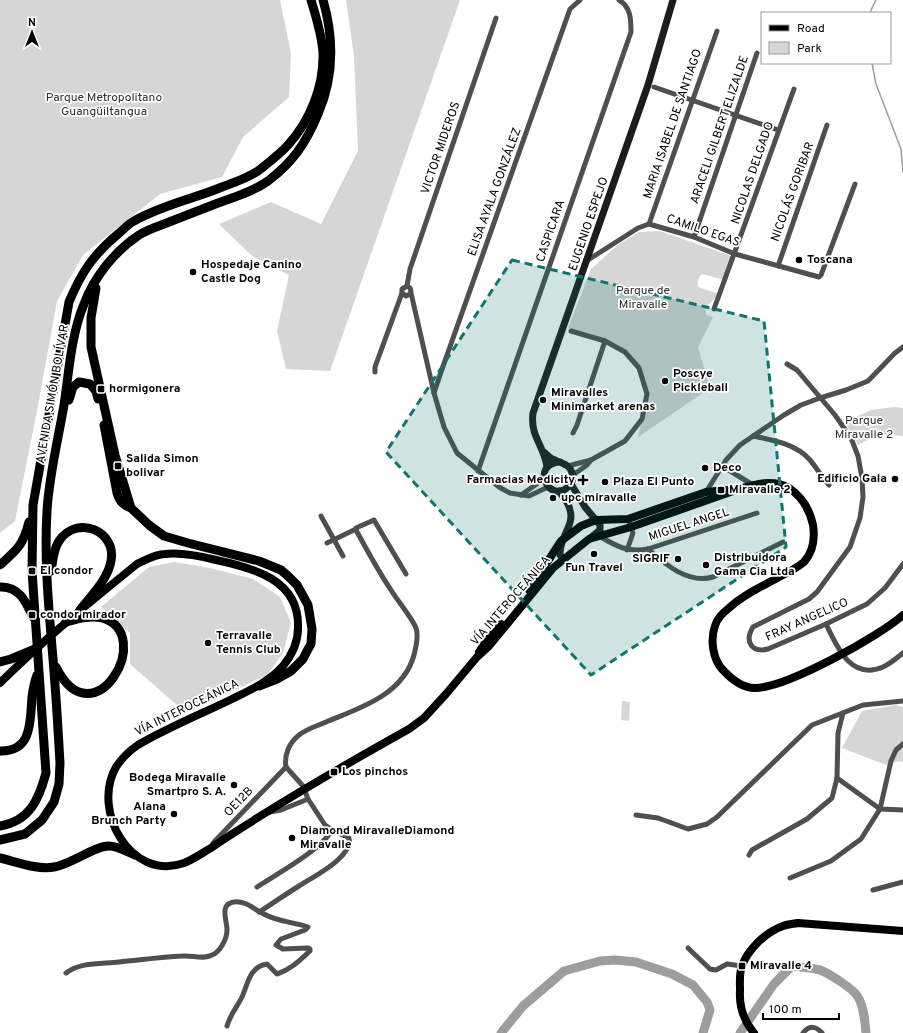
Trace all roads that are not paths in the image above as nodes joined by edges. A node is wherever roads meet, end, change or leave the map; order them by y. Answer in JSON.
{"nodes":[{"id":1,"x":311,"y":0,"type":"edge"},
{"id":2,"x":323,"y":0,"type":"edge"},
{"id":3,"x":580,"y":0,"type":"edge"},
{"id":4,"x":619,"y":0,"type":"edge"},
{"id":5,"x":673,"y":0,"type":"edge"},
{"id":6,"x":496,"y":18,"type":"dead end"},
{"id":7,"x":717,"y":32,"type":"dead end"},
{"id":8,"x":757,"y":53,"type":"dead end"},
{"id":9,"x":654,"y":87,"type":"dead end"},
{"id":10,"x":794,"y":89,"type":"dead end"},
{"id":11,"x":692,"y":100,"type":"junction"},
{"id":12,"x":735,"y":115,"type":"junction"},
{"id":13,"x":828,"y":125,"type":"dead end"},
{"id":14,"x":778,"y":130,"type":"junction"},
{"id":15,"x":855,"y":184,"type":"dead end"},
{"id":16,"x":649,"y":224,"type":"junction"},
{"id":17,"x":694,"y":237,"type":"junction"},
{"id":18,"x":735,"y":254,"type":"junction"},
{"id":19,"x":588,"y":260,"type":"junction"},
{"id":20,"x":778,"y":266,"type":"junction"},
{"id":21,"x":99,"y":275,"type":"junction"},
{"id":22,"x":407,"y":286,"type":"junction"},
{"id":23,"x":402,"y":293,"type":"junction"},
{"id":24,"x":411,"y":293,"type":"junction"},
{"id":25,"x":714,"y":309,"type":"dead end"},
{"id":26,"x":571,"y":331,"type":"dead end"},
{"id":27,"x":606,"y":341,"type":"junction"},
{"id":28,"x":903,"y":347,"type":"edge"},
{"id":29,"x":787,"y":364,"type":"dead end"},
{"id":30,"x":375,"y":372,"type":"dead end"},
{"id":31,"x":441,"y":372,"type":"junction"},
{"id":32,"x":429,"y":373,"type":"junction"},
{"id":33,"x":434,"y":393,"type":"junction"},
{"id":34,"x":820,"y":398,"type":"junction"},
{"id":35,"x":61,"y":424,"type":"junction"},
{"id":36,"x":573,"y":433,"type":"dead end"},
{"id":37,"x":753,"y":436,"type":"junction"},
{"id":38,"x":544,"y":453,"type":"junction"},
{"id":39,"x":591,"y":460,"type":"junction"},
{"id":40,"x":560,"y":462,"type":"junction"},
{"id":41,"x":568,"y":466,"type":"junction"},
{"id":42,"x":722,"y":466,"type":"junction"},
{"id":43,"x":548,"y":467,"type":"junction"},
{"id":44,"x":478,"y":471,"type":"junction"},
{"id":45,"x":572,"y":474,"type":"junction"},
{"id":46,"x":544,"y":479,"type":"junction"},
{"id":47,"x":571,"y":484,"type":"junction"},
{"id":48,"x":753,"y":485,"type":"junction"},
{"id":49,"x":829,"y":485,"type":"dead end"},
{"id":50,"x":548,"y":486,"type":"junction"},
{"id":51,"x":739,"y":488,"type":"junction"},
{"id":52,"x":559,"y":491,"type":"junction"},
{"id":53,"x":706,"y":492,"type":"junction"},
{"id":54,"x":521,"y":495,"type":"junction"},
{"id":55,"x":697,"y":503,"type":"junction"},
{"id":56,"x":33,"y":505,"type":"junction"},
{"id":57,"x":131,"y":508,"type":"junction"},
{"id":58,"x":757,"y":513,"type":"dead end"},
{"id":59,"x":321,"y":516,"type":"dead end"},
{"id":60,"x":596,"y":520,"type":"junction"},
{"id":61,"x":629,"y":523,"type":"junction"},
{"id":62,"x":356,"y":529,"type":"junction"},
{"id":63,"x":598,"y":536,"type":"junction"},
{"id":64,"x":589,"y":539,"type":"junction"},
{"id":65,"x":334,"y":540,"type":"junction"},
{"id":66,"x":561,"y":541,"type":"junction"},
{"id":67,"x":783,"y":542,"type":"dead end"},
{"id":68,"x":328,"y":543,"type":"dead end"},
{"id":69,"x":627,"y":550,"type":"junction"},
{"id":70,"x":648,"y":550,"type":"junction"},
{"id":71,"x":343,"y":556,"type":"dead end"},
{"id":72,"x":564,"y":559,"type":"junction"},
{"id":73,"x":903,"y":564,"type":"edge"},
{"id":74,"x":0,"y":565,"type":"edge"},
{"id":75,"x":406,"y":574,"type":"dead end"},
{"id":76,"x":0,"y":587,"type":"edge"},
{"id":77,"x":48,"y":588,"type":"junction"},
{"id":78,"x":80,"y":610,"type":"junction"},
{"id":79,"x":903,"y":615,"type":"edge"},
{"id":80,"x":66,"y":622,"type":"junction"},
{"id":81,"x":826,"y":624,"type":"junction"},
{"id":82,"x":36,"y":625,"type":"junction"},
{"id":83,"x":35,"y":649,"type":"junction"},
{"id":84,"x":903,"y":653,"type":"edge"},
{"id":85,"x":477,"y":658,"type":"junction"},
{"id":86,"x":0,"y":662,"type":"edge"},
{"id":87,"x":54,"y":663,"type":"junction"},
{"id":88,"x":38,"y":668,"type":"junction"},
{"id":89,"x":0,"y":683,"type":"edge"},
{"id":90,"x":259,"y":686,"type":"junction"},
{"id":91,"x":903,"y":702,"type":"edge"},
{"id":92,"x":843,"y":713,"type":"junction"},
{"id":93,"x":903,"y":744,"type":"edge"},
{"id":94,"x":0,"y":751,"type":"edge"},
{"id":95,"x":286,"y":768,"type":"junction"},
{"id":96,"x":837,"y":778,"type":"junction"},
{"id":97,"x":305,"y":790,"type":"junction"},
{"id":98,"x":308,"y":799,"type":"junction"},
{"id":99,"x":880,"y":809,"type":"junction"},
{"id":100,"x":903,"y":810,"type":"edge"},
{"id":101,"x":264,"y":814,"type":"junction"},
{"id":102,"x":636,"y":815,"type":"dead end"},
{"id":103,"x":0,"y":826,"type":"edge"},
{"id":104,"x":332,"y":830,"type":"junction"},
{"id":105,"x":0,"y":840,"type":"edge"},
{"id":106,"x":206,"y":851,"type":"junction"},
{"id":107,"x":135,"y":855,"type":"junction"},
{"id":108,"x":749,"y":855,"type":"dead end"},
{"id":109,"x":0,"y":858,"type":"edge"},
{"id":110,"x":790,"y":878,"type":"dead end"},
{"id":111,"x":903,"y":882,"type":"edge"},
{"id":112,"x":256,"y":887,"type":"dead end"},
{"id":113,"x":873,"y":890,"type":"dead end"},
{"id":114,"x":259,"y":912,"type":"junction"},
{"id":115,"x":903,"y":930,"type":"edge"},
{"id":116,"x":688,"y":948,"type":"dead end"},
{"id":117,"x":742,"y":966,"type":"junction"},
{"id":118,"x":66,"y":973,"type":"dead end"},
{"id":119,"x":227,"y":1026,"type":"dead end"},
{"id":120,"x":754,"y":1033,"type":"edge"},
{"id":121,"x":803,"y":1033,"type":"edge"},
{"id":122,"x":822,"y":1033,"type":"edge"}],
"edges":[{"from":1,"to":56,"type":"highway","name":"AVENIDA SIMÓN BOLÍVAR"},
{"from":2,"to":21,"type":"highway","name":"AVENIDA SIMÓN BOLÍVAR"},
{"from":3,"to":31,"type":"street","name":"ELISA AYALA GONZÁLEZ"},
{"from":4,"to":44,"type":"street","name":"CASPICARA"},
{"from":5,"to":19,"type":"street","name":"EUGENIO ESPEJO"},
{"from":6,"to":22,"type":"street","name":"VICTOR MIDEROS"},
{"from":7,"to":11,"type":"street","name":"MARIA ISABEL DE SANTIAGO"},
{"from":8,"to":12,"type":"street","name":"ARACELI GILBERT ELIZALDE"},
{"from":9,"to":11,"type":"street"},
{"from":10,"to":14,"type":"street","name":"NICOLAS DELGADO"},
{"from":11,"to":12,"type":"street"},
{"from":11,"to":16,"type":"street","name":"MARIA ISABEL DE SANTIAGO"},
{"from":12,"to":14,"type":"street"},
{"from":12,"to":17,"type":"street","name":"ARACELI GILBERT ELIZALDE"},
{"from":13,"to":20,"type":"street","name":"NICOLÁS GORIBAR"},
{"from":14,"to":18,"type":"street","name":"NICOLAS DELGADO"},
{"from":15,"to":20,"type":"street","name":"CAMILO EGAS"},
{"from":16,"to":17,"type":"street","name":"CAMILO EGAS"},
{"from":16,"to":19,"type":"street","name":"CAMILO EGAS"},
{"from":17,"to":18,"type":"street","name":"CAMILO EGAS"},
{"from":18,"to":20,"type":"street","name":"CAMILO EGAS"},
{"from":18,"to":25,"type":"street","name":"NICOLAS DELGADO"},
{"from":19,"to":38,"type":"street","name":"EUGENIO ESPEJO"},
{"from":21,"to":35,"type":"highway","name":"AVENIDA SIMÓN BOLÍVAR"},
{"from":21,"to":57,"type":"highway"},
{"from":22,"to":23,"type":"street","name":"VICTOR MIDEROS"},
{"from":22,"to":24,"type":"street"},
{"from":23,"to":24,"type":"street"},
{"from":23,"to":30,"type":"street","name":"VICTOR MIDEROS"},
{"from":24,"to":32,"type":"street"},
{"from":26,"to":27,"type":"street"},
{"from":27,"to":36,"type":"street"},
{"from":27,"to":39,"type":"street"},
{"from":28,"to":34,"type":"street"},
{"from":29,"to":34,"type":"street","name":"FRAY ANGELICO"},
{"from":31,"to":32,"type":"street"},
{"from":31,"to":33,"type":"street","name":"ELISA AYALA GONZÁLEZ"},
{"from":32,"to":33,"type":"street"},
{"from":33,"to":44,"type":"street"},
{"from":34,"to":37,"type":"street"},
{"from":34,"to":81,"type":"street","name":"FRAY ANGELICO"},
{"from":35,"to":57,"type":"highway"},
{"from":35,"to":77,"type":"highway","name":"AVENIDA SIMÓN BOLÍVAR"},
{"from":37,"to":42,"type":"street"},
{"from":37,"to":49,"type":"street"},
{"from":38,"to":40,"type":"street"},
{"from":38,"to":43,"type":"street","name":"EUGENIO ESPEJO"},
{"from":39,"to":41,"type":"street"},
{"from":39,"to":45,"type":"street"},
{"from":40,"to":41,"type":"street"},
{"from":40,"to":43,"type":"street"},
{"from":41,"to":45,"type":"street"},
{"from":42,"to":48,"type":"street"},
{"from":42,"to":53,"type":"street"},
{"from":43,"to":46,"type":"street"},
{"from":44,"to":54,"type":"street"},
{"from":45,"to":47,"type":"street"},
{"from":46,"to":50,"type":"street"},
{"from":46,"to":54,"type":"street"},
{"from":47,"to":52,"type":"street"},
{"from":47,"to":60,"type":"street"},
{"from":48,"to":51,"type":"main road","name":"VÍA INTEROCEÁNICA"},
{"from":48,"to":79,"type":"main road","name":"VÍA INTEROCEÁNICA"},
{"from":50,"to":52,"type":"street"},
{"from":50,"to":54,"type":"street"},
{"from":51,"to":53,"type":"main road","name":"VÍA INTEROCEÁNICA"},
{"from":51,"to":55,"type":"main road","name":"VÍA INTEROCEÁNICA"},
{"from":52,"to":66,"type":"street"},
{"from":53,"to":55,"type":"street"},
{"from":53,"to":61,"type":"main road","name":"VÍA INTEROCEÁNICA"},
{"from":55,"to":61,"type":"main road","name":"VÍA INTEROCEÁNICA"},
{"from":56,"to":74,"type":"highway"},
{"from":56,"to":82,"type":"highway","name":"AVENIDA SIMÓN BOLÍVAR"},
{"from":57,"to":90,"type":"highway"},
{"from":58,"to":70,"type":"street","name":"MIGUEL ANGEL"},
{"from":59,"to":65,"type":"street"},
{"from":60,"to":61,"type":"main road","name":"VÍA INTEROCEÁNICA"},
{"from":60,"to":64,"type":"street"},
{"from":60,"to":66,"type":"main road","name":"VÍA INTEROCEÁNICA"},
{"from":61,"to":63,"type":"main road","name":"VÍA INTEROCEÁNICA"},
{"from":61,"to":69,"type":"street","name":"MIGUEL ANGEL"},
{"from":62,"to":65,"type":"street"},
{"from":62,"to":75,"type":"street"},
{"from":62,"to":95,"type":"street"},
{"from":63,"to":64,"type":"main road","name":"VÍA INTEROCEÁNICA"},
{"from":63,"to":69,"type":"street","name":"MIGUEL ANGEL"},
{"from":64,"to":72,"type":"main road","name":"VÍA INTEROCEÁNICA"},
{"from":65,"to":68,"type":"street"},
{"from":65,"to":71,"type":"street"},
{"from":66,"to":72,"type":"street"},
{"from":66,"to":85,"type":"main road","name":"VÍA INTEROCEÁNICA"},
{"from":67,"to":70,"type":"street"},
{"from":69,"to":70,"type":"street","name":"MIGUEL ANGEL"},
{"from":72,"to":85,"type":"main road","name":"VÍA INTEROCEÁNICA"},
{"from":73,"to":81,"type":"street","name":"FRAY ANGELICO"},
{"from":76,"to":82,"type":"highway"},
{"from":77,"to":78,"type":"highway"},
{"from":77,"to":87,"type":"highway","name":"AVENIDA SIMÓN BOLÍVAR"},
{"from":78,"to":80,"type":"main road","name":"VÍA INTEROCEÁNICA"},
{"from":78,"to":90,"type":"main road","name":"VÍA INTEROCEÁNICA"},
{"from":80,"to":83,"type":"main road","name":"VÍA INTEROCEÁNICA"},
{"from":80,"to":87,"type":"highway"},
{"from":81,"to":84,"type":"street"},
{"from":82,"to":88,"type":"highway","name":"AVENIDA SIMÓN BOLÍVAR"},
{"from":83,"to":86,"type":"highway"},
{"from":83,"to":89,"type":"main road","name":"VÍA INTEROCEÁNICA"},
{"from":85,"to":97,"type":"main road","name":"VÍA INTEROCEÁNICA"},
{"from":87,"to":105,"type":"highway","name":"AVENIDA SIMÓN BOLÍVAR"},
{"from":88,"to":94,"type":"highway"},
{"from":88,"to":103,"type":"highway","name":"AVENIDA SIMÓN BOLÍVAR"},
{"from":90,"to":107,"type":"main road","name":"VÍA INTEROCEÁNICA"},
{"from":91,"to":92,"type":"street"},
{"from":92,"to":96,"type":"street"},
{"from":92,"to":102,"type":"street"},
{"from":93,"to":99,"type":"street"},
{"from":95,"to":97,"type":"street"},
{"from":95,"to":106,"type":"street","name":"OE12B"},
{"from":96,"to":99,"type":"street"},
{"from":96,"to":108,"type":"street"},
{"from":97,"to":98,"type":"street"},
{"from":97,"to":101,"type":"main road","name":"VÍA INTEROCEÁNICA"},
{"from":98,"to":101,"type":"street"},
{"from":98,"to":104,"type":"street"},
{"from":99,"to":100,"type":"street"},
{"from":99,"to":110,"type":"street"},
{"from":101,"to":106,"type":"main road","name":"VÍA INTEROCEÁNICA"},
{"from":104,"to":112,"type":"street"},
{"from":104,"to":114,"type":"street"},
{"from":106,"to":107,"type":"main road","name":"VÍA INTEROCEÁNICA"},
{"from":107,"to":109,"type":"highway"},
{"from":111,"to":113,"type":"street"},
{"from":114,"to":118,"type":"street"},
{"from":114,"to":119,"type":"street"},
{"from":115,"to":117,"type":"main road"},
{"from":116,"to":117,"type":"street"},
{"from":117,"to":120,"type":"main road"},
{"from":121,"to":122,"type":"street"}]}
